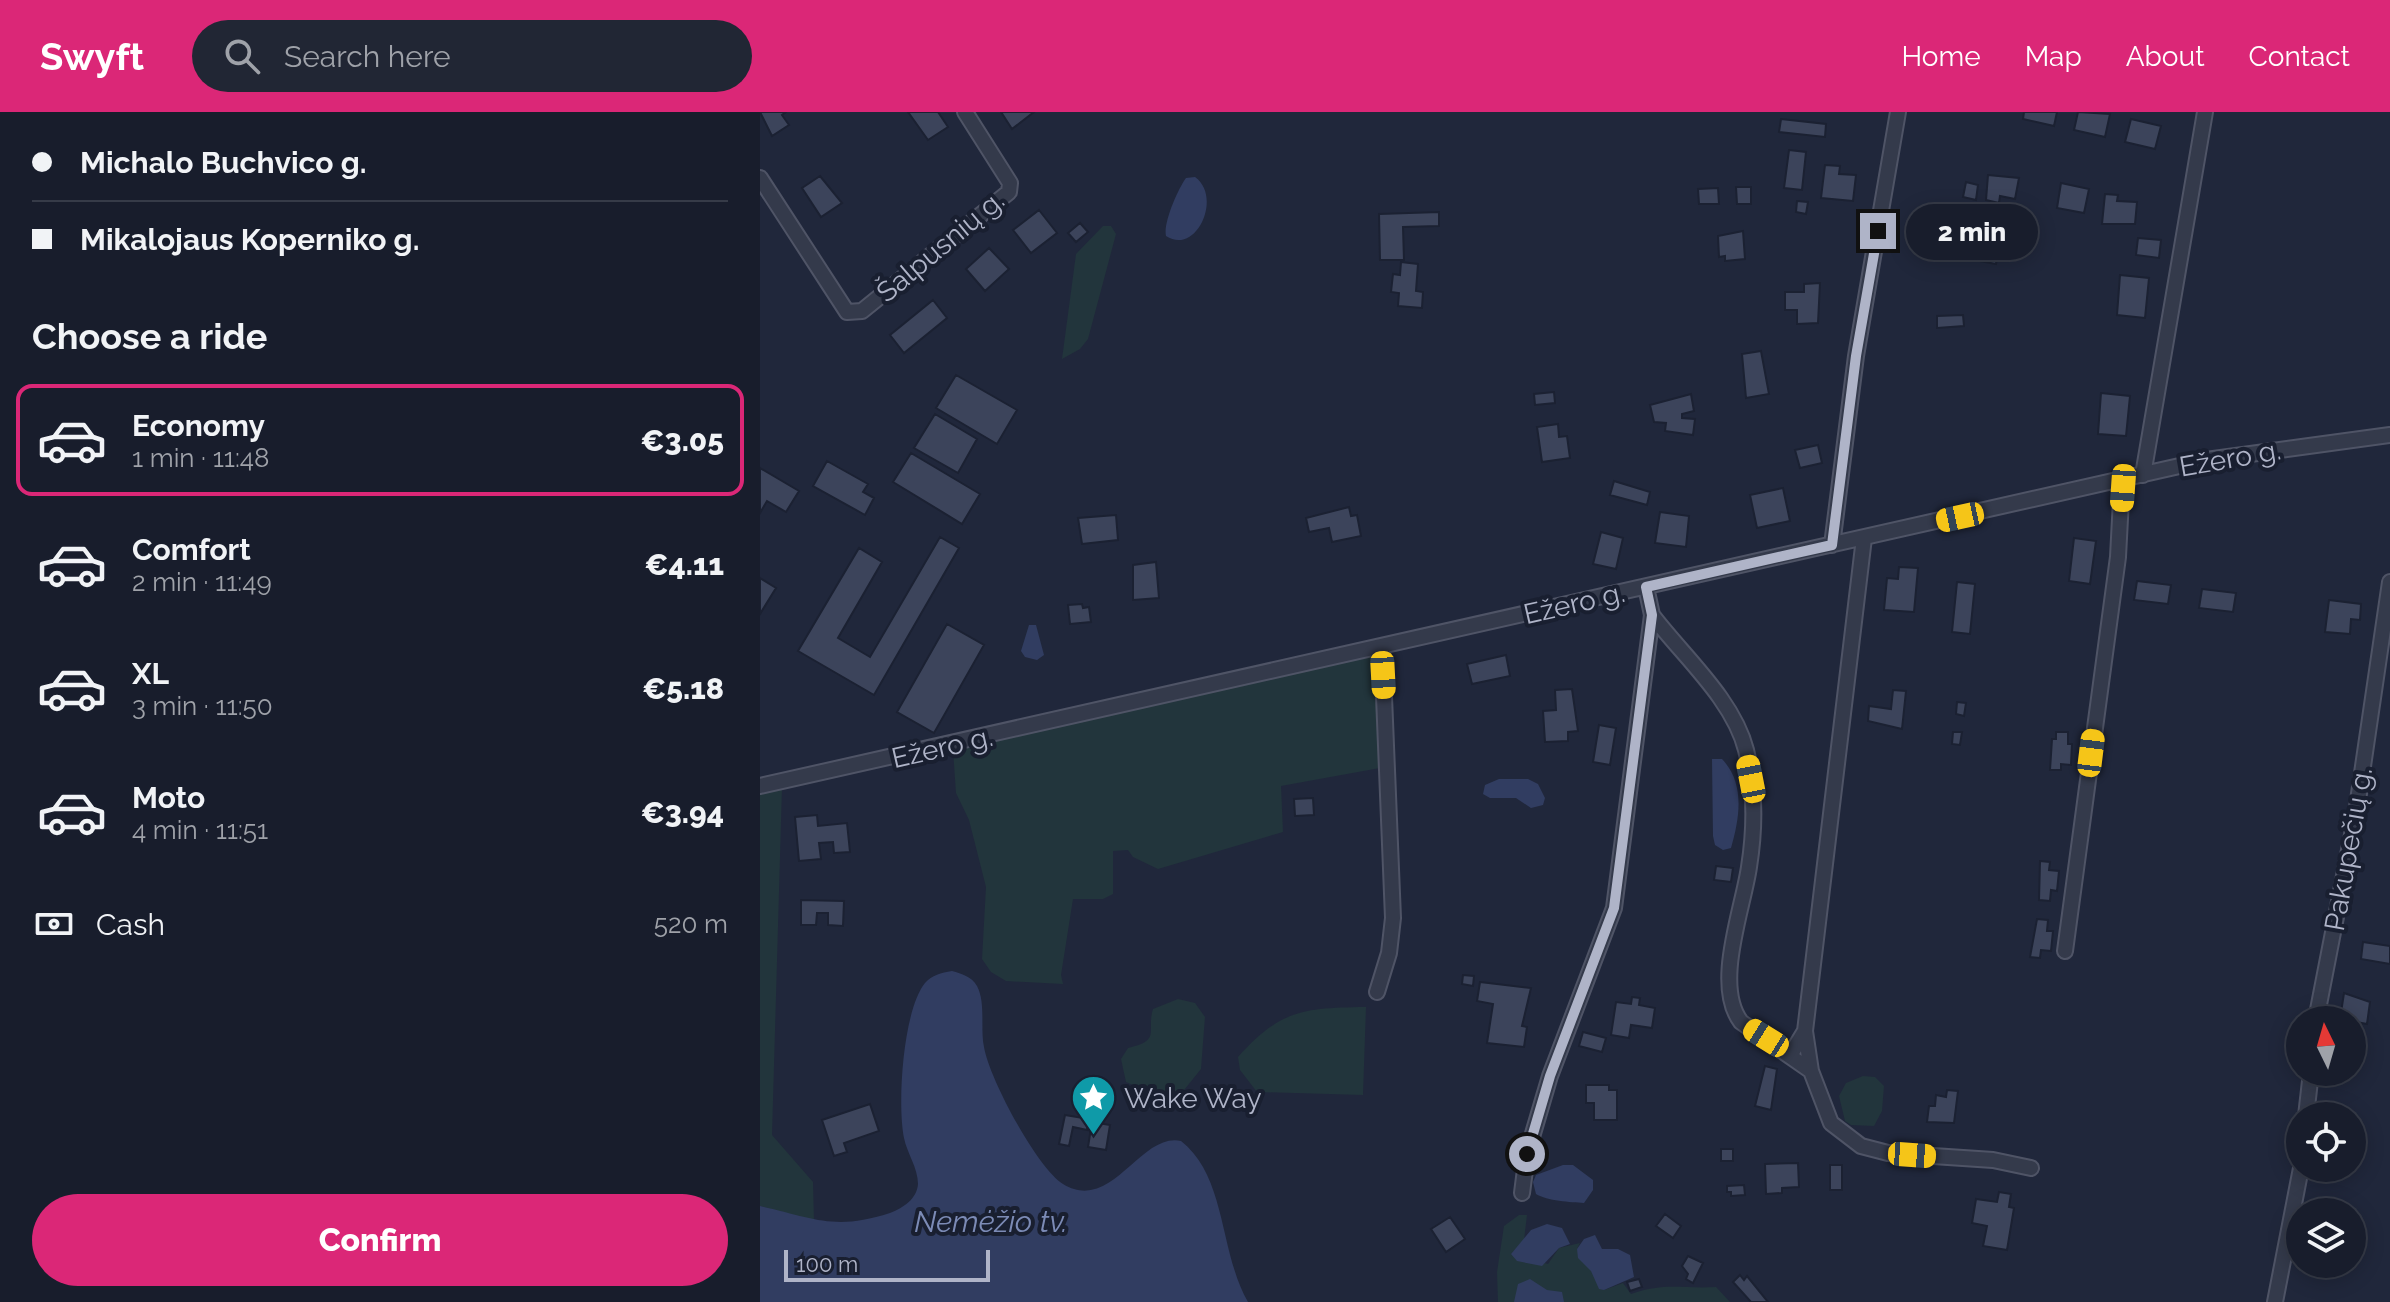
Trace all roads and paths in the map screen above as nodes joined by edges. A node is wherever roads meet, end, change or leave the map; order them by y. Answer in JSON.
{"nodes":[{"id":1,"x":965,"y":112,"type":"edge"},
{"id":2,"x":1898,"y":112,"type":"edge"},
{"id":3,"x":2205,"y":112,"type":"edge"},
{"id":4,"x":760,"y":178,"type":"edge"},
{"id":5,"x":2390,"y":435,"type":"edge"},
{"id":6,"x":2143,"y":475,"type":"junction"},
{"id":7,"x":2122,"y":480,"type":"junction"},
{"id":8,"x":1864,"y":538,"type":"junction"},
{"id":9,"x":1832,"y":545,"type":"junction"},
{"id":10,"x":2390,"y":582,"type":"edge"},
{"id":11,"x":1646,"y":587,"type":"junction"},
{"id":12,"x":1652,"y":615,"type":"junction"},
{"id":13,"x":1382,"y":647,"type":"junction"},
{"id":14,"x":760,"y":786,"type":"edge"},
{"id":15,"x":2065,"y":951,"type":"dead end"},
{"id":16,"x":1377,"y":992,"type":"dead end"},
{"id":17,"x":2319,"y":1006,"type":"edge"},
{"id":18,"x":1805,"y":1031,"type":"junction"},
{"id":19,"x":1791,"y":1054,"type":"junction"},
{"id":20,"x":1811,"y":1071,"type":"junction"},
{"id":21,"x":2031,"y":1168,"type":"dead end"},
{"id":22,"x":2298,"y":1182,"type":"edge"},
{"id":23,"x":1522,"y":1193,"type":"dead end"},
{"id":24,"x":2275,"y":1302,"type":"edge"}],
"edges":[{"from":1,"to":4,"type":"street","name":"Šalpusnių g."},
{"from":2,"to":9,"type":"street"},
{"from":3,"to":6,"type":"street"},
{"from":5,"to":6,"type":"street","name":"Ežero g."},
{"from":6,"to":7,"type":"street","name":"Ežero g."},
{"from":7,"to":8,"type":"street","name":"Ežero g."},
{"from":7,"to":15,"type":"street"},
{"from":8,"to":9,"type":"street","name":"Ežero g."},
{"from":8,"to":18,"type":"street"},
{"from":9,"to":11,"type":"street","name":"Ežero g."},
{"from":10,"to":17,"type":"street","name":"Pakupečių g."},
{"from":11,"to":12,"type":"street"},
{"from":11,"to":13,"type":"street","name":"Ežero g."},
{"from":12,"to":19,"type":"street"},
{"from":12,"to":23,"type":"street"},
{"from":13,"to":14,"type":"street","name":"Ežero g."},
{"from":13,"to":16,"type":"street"},
{"from":18,"to":19,"type":"street"},
{"from":18,"to":20,"type":"street"},
{"from":19,"to":20,"type":"street"},
{"from":20,"to":21,"type":"street"},
{"from":22,"to":24,"type":"street"}]}
